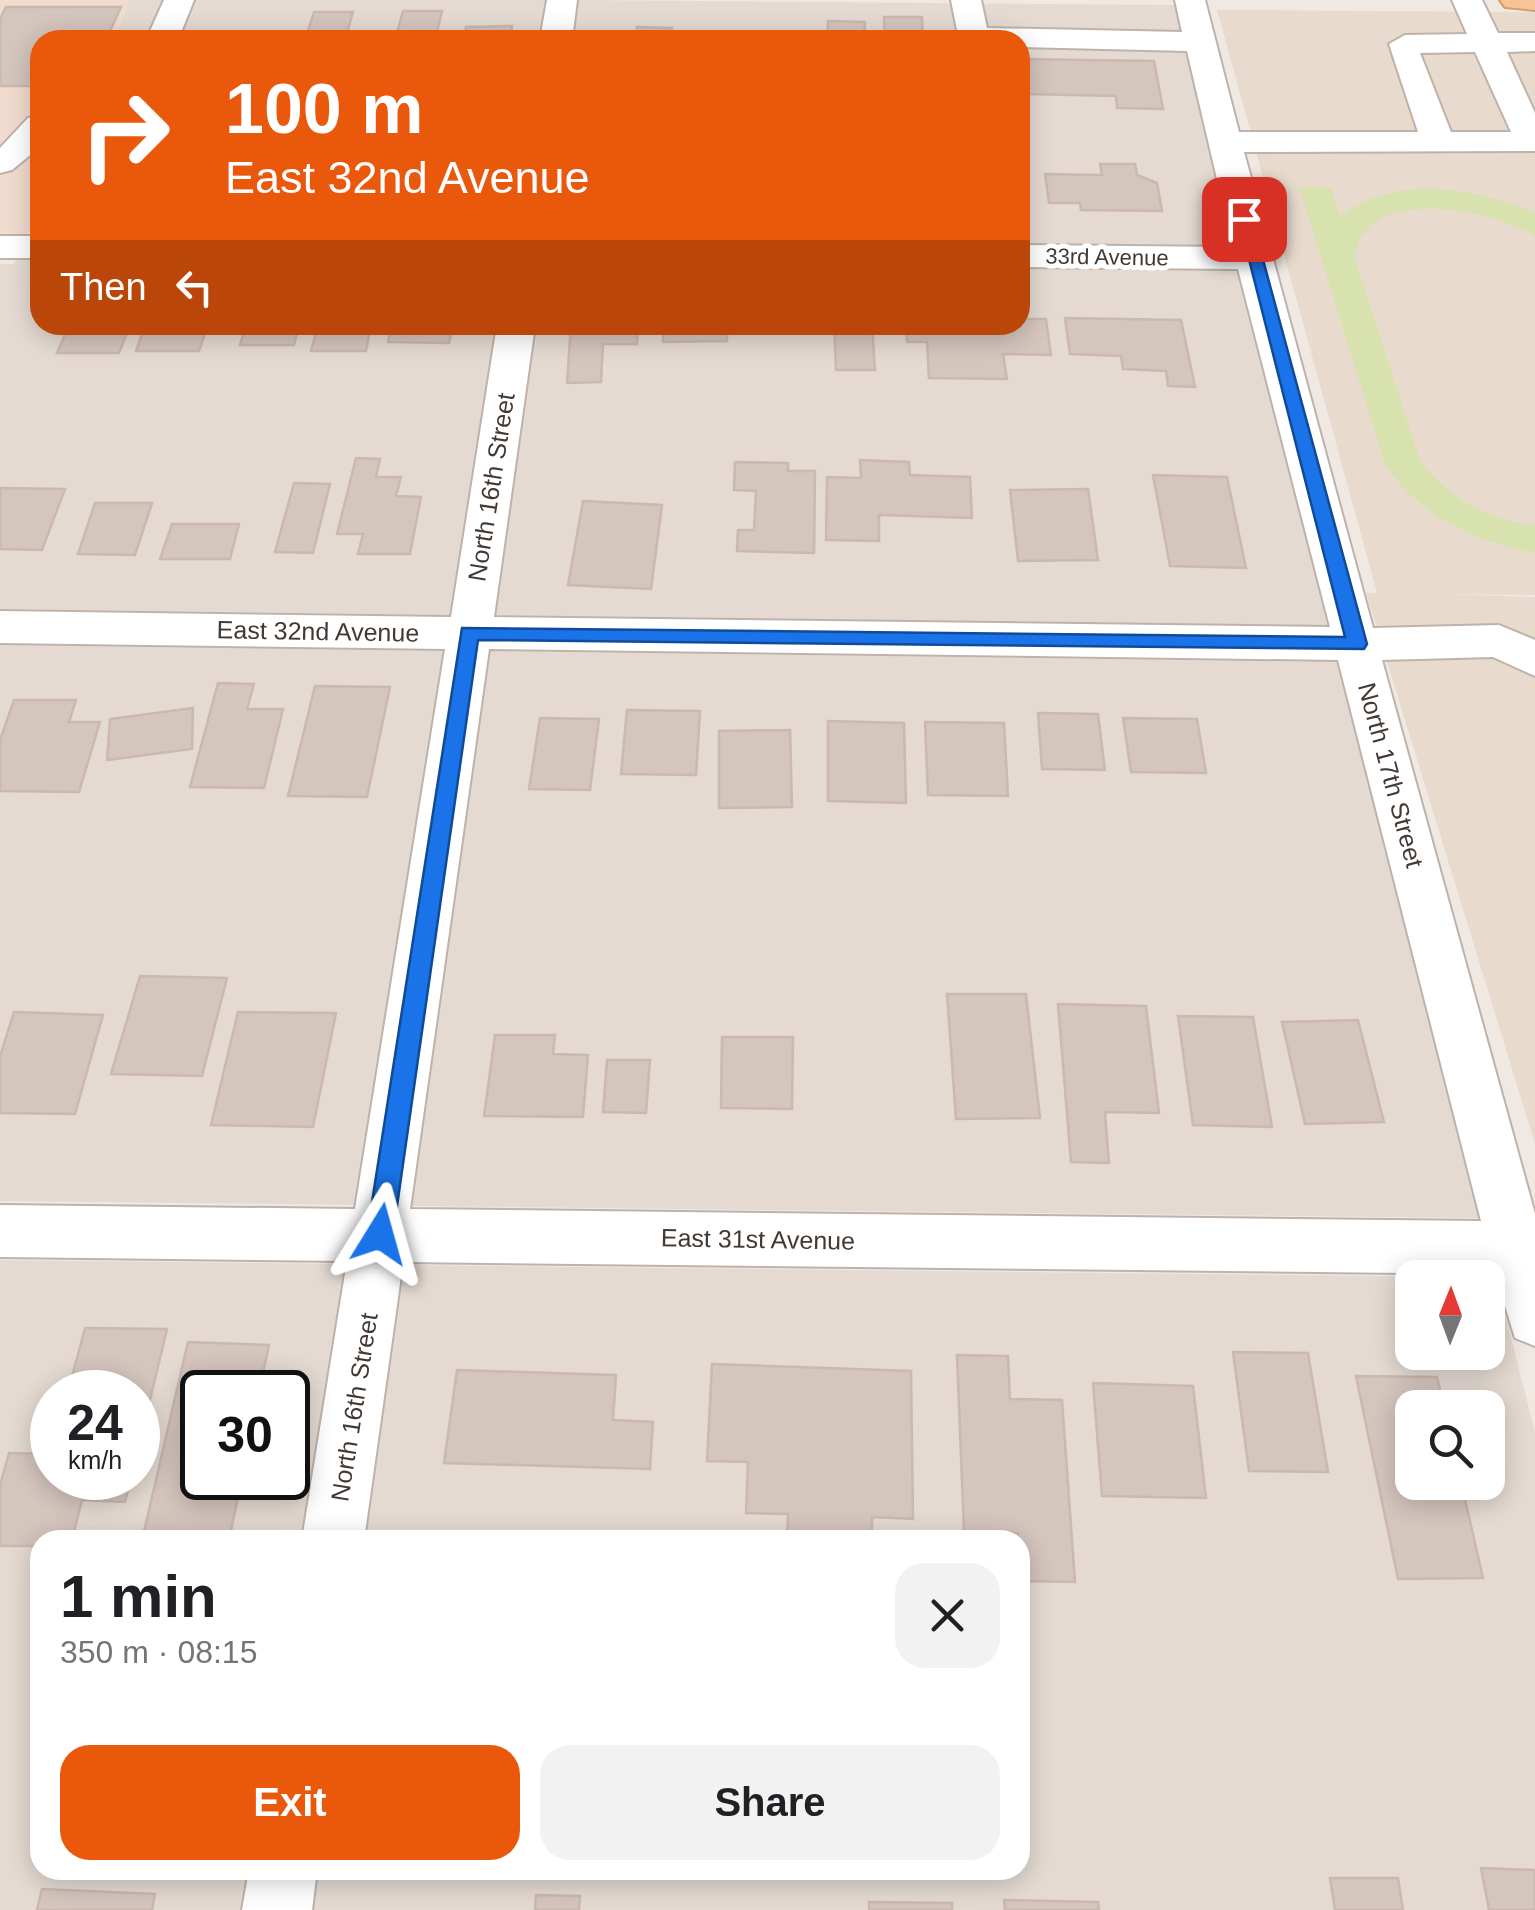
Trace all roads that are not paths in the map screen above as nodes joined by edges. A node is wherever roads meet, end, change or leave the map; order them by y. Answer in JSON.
{"nodes":[{"id":1,"x":180,"y":0,"type":"edge"},
{"id":2,"x":562,"y":0,"type":"edge"},
{"id":3,"x":966,"y":0,"type":"edge"},
{"id":4,"x":1467,"y":0,"type":"edge"},
{"id":5,"x":1516,"y":0,"type":"edge"},
{"id":6,"x":1535,"y":0,"type":"edge"},
{"id":7,"x":1195,"y":21,"type":"edge"},
{"id":8,"x":166,"y":30,"type":"edge"},
{"id":9,"x":558,"y":30,"type":"edge"},
{"id":10,"x":972,"y":30,"type":"edge"},
{"id":11,"x":1030,"y":33,"type":"edge"},
{"id":12,"x":1486,"y":42,"type":"junction"},
{"id":13,"x":1535,"y":42,"type":"edge"},
{"id":14,"x":30,"y":138,"type":"edge"},
{"id":15,"x":1225,"y":142,"type":"junction"},
{"id":16,"x":1438,"y":142,"type":"junction"},
{"id":17,"x":0,"y":163,"type":"edge"},
{"id":18,"x":0,"y":247,"type":"edge"},
{"id":19,"x":30,"y":247,"type":"edge"},
{"id":20,"x":1030,"y":256,"type":"edge"},
{"id":21,"x":1254,"y":258,"type":"junction"},
{"id":22,"x":514,"y":335,"type":"edge"},
{"id":23,"x":0,"y":627,"type":"edge"},
{"id":24,"x":469,"y":633,"type":"junction"},
{"id":25,"x":1357,"y":644,"type":"junction"},
{"id":26,"x":1535,"y":660,"type":"edge"},
{"id":27,"x":0,"y":1230,"type":"edge"},
{"id":28,"x":380,"y":1234,"type":"junction"},
{"id":29,"x":1517,"y":1248,"type":"junction"},
{"id":30,"x":1535,"y":1318,"type":"edge"},
{"id":31,"x":336,"y":1530,"type":"edge"},
{"id":32,"x":282,"y":1880,"type":"edge"},
{"id":33,"x":277,"y":1910,"type":"edge"}],
"edges":[{"from":1,"to":8,"type":"street"},
{"from":2,"to":9,"type":"street"},
{"from":3,"to":10,"type":"street"},
{"from":4,"to":12,"type":"street"},
{"from":5,"to":6,"type":"main road"},
{"from":7,"to":11,"type":"street"},
{"from":7,"to":15,"type":"street","name":"North 17th Street"},
{"from":12,"to":13,"type":"street"},
{"from":12,"to":16,"type":"street"},
{"from":12,"to":16,"type":"street"},
{"from":14,"to":17,"type":"street"},
{"from":15,"to":16,"type":"street"},
{"from":15,"to":21,"type":"street","name":"North 17th Street"},
{"from":18,"to":19,"type":"street"},
{"from":20,"to":21,"type":"street","name":"33rd Avenue"},
{"from":21,"to":25,"type":"street","name":"North 17th Street"},
{"from":22,"to":24,"type":"street","name":"North 16th Street"},
{"from":23,"to":24,"type":"street","name":"East 32nd Avenue"},
{"from":24,"to":25,"type":"street","name":"East 32nd Avenue"},
{"from":24,"to":28,"type":"street","name":"North 16th Street"},
{"from":25,"to":26,"type":"street","name":"East 32nd Avenue"},
{"from":25,"to":29,"type":"street","name":"North 17th Street"},
{"from":27,"to":28,"type":"street","name":"East 31st Avenue"},
{"from":28,"to":29,"type":"street","name":"East 31st Avenue"},
{"from":28,"to":31,"type":"street","name":"North 16th Street"},
{"from":29,"to":30,"type":"street","name":"North 17th Street"},
{"from":32,"to":33,"type":"street"}]}
